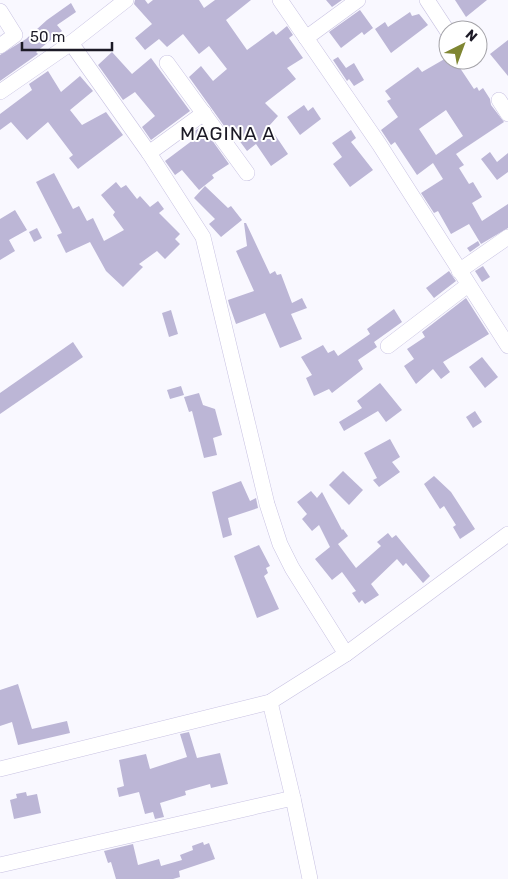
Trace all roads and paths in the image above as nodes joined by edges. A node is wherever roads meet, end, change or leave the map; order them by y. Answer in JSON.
{"nodes":[{"id":1,"x":126,"y":0,"type":"edge"},
{"id":2,"x":280,"y":0,"type":"edge"},
{"id":3,"x":358,"y":0,"type":"edge"},
{"id":4,"x":427,"y":0,"type":"edge"},
{"id":5,"x":0,"y":11,"type":"edge"},
{"id":6,"x":440,"y":20,"type":"edge"},
{"id":7,"x":306,"y":38,"type":"junction"},
{"id":8,"x":72,"y":43,"type":"junction"},
{"id":9,"x":0,"y":46,"type":"edge"},
{"id":10,"x":167,"y":63,"type":"dead end"},
{"id":11,"x":0,"y":92,"type":"edge"},
{"id":12,"x":499,"y":100,"type":"dead end"},
{"id":13,"x":204,"y":113,"type":"junction"},
{"id":14,"x":508,"y":114,"type":"edge"},
{"id":15,"x":149,"y":153,"type":"junction"},
{"id":16,"x":247,"y":173,"type":"dead end"},
{"id":17,"x":508,"y":237,"type":"edge"},
{"id":18,"x":459,"y":271,"type":"junction"},
{"id":19,"x":468,"y":285,"type":"junction"},
{"id":20,"x":388,"y":346,"type":"dead end"},
{"id":21,"x":508,"y":346,"type":"edge"},
{"id":22,"x":508,"y":534,"type":"edge"},
{"id":23,"x":346,"y":654,"type":"junction"},
{"id":24,"x":270,"y":702,"type":"junction"},
{"id":25,"x":0,"y":769,"type":"edge"},
{"id":26,"x":294,"y":798,"type":"junction"},
{"id":27,"x":0,"y":866,"type":"edge"},
{"id":28,"x":310,"y":879,"type":"edge"}],
"edges":[{"from":1,"to":8,"type":"street"},
{"from":2,"to":7,"type":"street"},
{"from":3,"to":7,"type":"street"},
{"from":4,"to":6,"type":"street"},
{"from":5,"to":9,"type":"street"},
{"from":7,"to":18,"type":"street"},
{"from":8,"to":11,"type":"street"},
{"from":8,"to":15,"type":"street"},
{"from":10,"to":13,"type":"street"},
{"from":12,"to":14,"type":"street"},
{"from":13,"to":15,"type":"street"},
{"from":13,"to":16,"type":"street"},
{"from":15,"to":23,"type":"street"},
{"from":17,"to":18,"type":"street"},
{"from":18,"to":19,"type":"street"},
{"from":19,"to":20,"type":"street"},
{"from":19,"to":21,"type":"street"},
{"from":22,"to":23,"type":"street"},
{"from":23,"to":24,"type":"street"},
{"from":24,"to":25,"type":"street"},
{"from":24,"to":26,"type":"street"},
{"from":26,"to":27,"type":"street"},
{"from":26,"to":28,"type":"street"}]}
